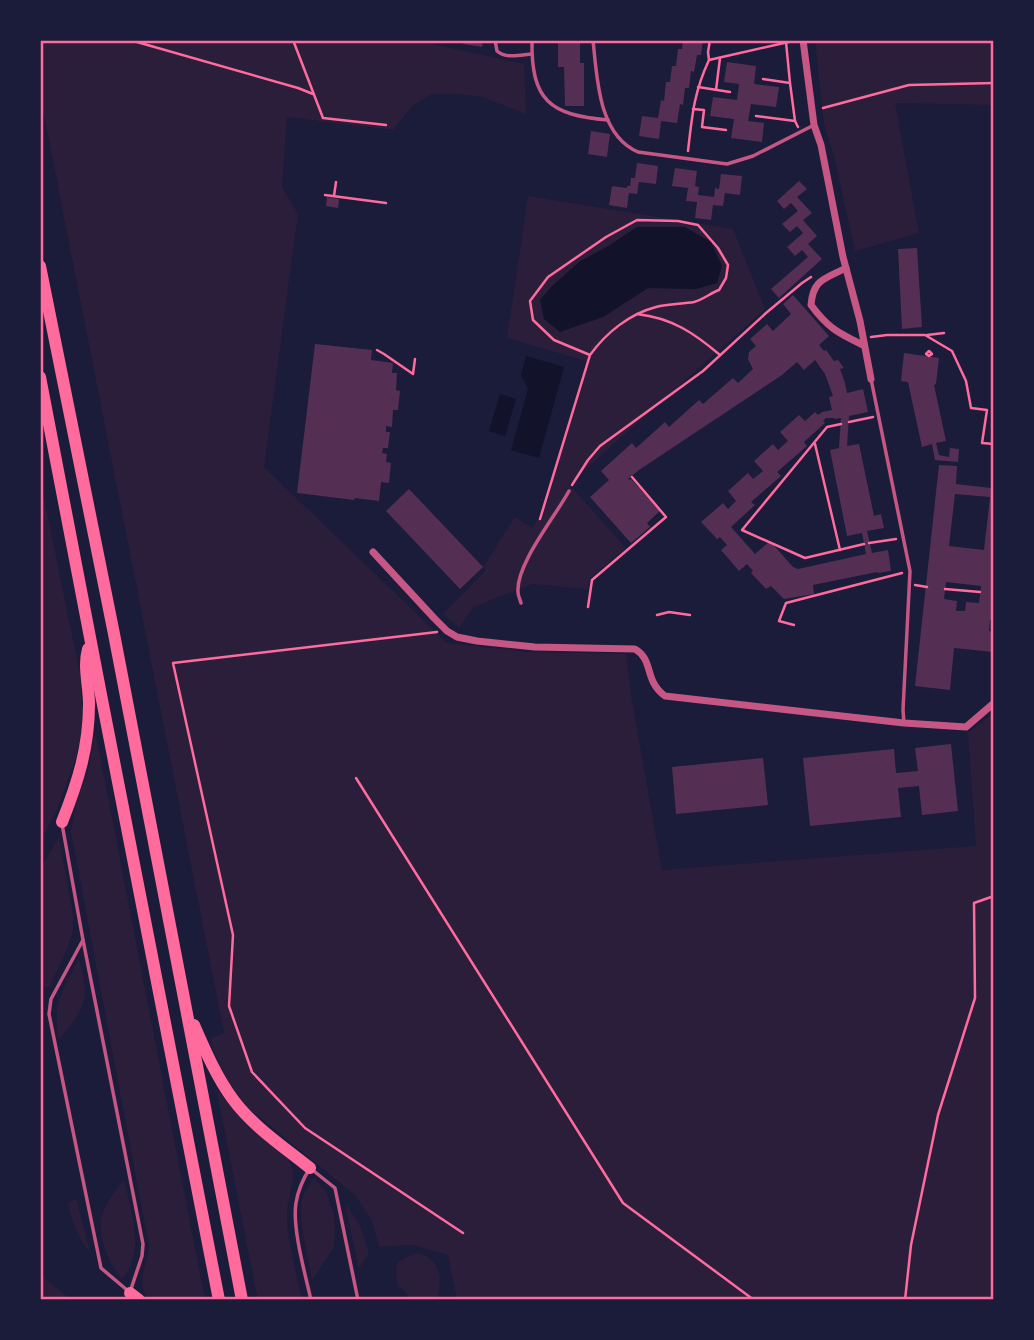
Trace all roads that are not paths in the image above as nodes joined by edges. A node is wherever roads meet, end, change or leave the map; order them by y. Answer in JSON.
{"nodes":[{"id":1,"x":495,"y":40,"type":"edge"},
{"id":2,"x":532,"y":40,"type":"edge"},
{"id":3,"x":593,"y":40,"type":"edge"},
{"id":4,"x":803,"y":40,"type":"edge"},
{"id":5,"x":532,"y":54,"type":"junction"},
{"id":6,"x":608,"y":120,"type":"junction"},
{"id":7,"x":814,"y":125,"type":"junction"},
{"id":8,"x":40,"y":266,"type":"edge"},
{"id":9,"x":846,"y":268,"type":"junction"},
{"id":10,"x":863,"y":341,"type":"junction"},
{"id":11,"x":40,"y":377,"type":"edge"},
{"id":12,"x":871,"y":379,"type":"joint"},
{"id":13,"x":569,"y":491,"type":"road end"},
{"id":14,"x":373,"y":552,"type":"dead end"},
{"id":15,"x":521,"y":603,"type":"dead end"},
{"id":16,"x":90,"y":642,"type":"junction"},
{"id":17,"x":994,"y":703,"type":"edge"},
{"id":18,"x":904,"y":723,"type":"junction"},
{"id":19,"x":62,"y":821,"type":"joint"},
{"id":20,"x":83,"y":940,"type":"junction"},
{"id":21,"x":185,"y":1005,"type":"junction"},
{"id":22,"x":310,"y":1168,"type":"junction"},
{"id":23,"x":135,"y":1296,"type":"edge"},
{"id":24,"x":219,"y":1300,"type":"edge"},
{"id":25,"x":243,"y":1300,"type":"edge"},
{"id":26,"x":311,"y":1300,"type":"edge"},
{"id":27,"x":358,"y":1300,"type":"edge"}],
"edges":[{"from":1,"to":5,"type":"lane"},
{"from":2,"to":5,"type":"lane"},
{"from":3,"to":6,"type":"lane"},
{"from":4,"to":7,"type":"street"},
{"from":5,"to":6,"type":"lane"},
{"from":6,"to":7,"type":"lane"},
{"from":7,"to":9,"type":"street"},
{"from":8,"to":21,"type":"highway"},
{"from":9,"to":10,"type":"street"},
{"from":9,"to":10,"type":"street"},
{"from":10,"to":12,"type":"street"},
{"from":11,"to":16,"type":"highway"},
{"from":12,"to":18,"type":"lane"},
{"from":13,"to":15,"type":"lane"},
{"from":14,"to":18,"type":"street"},
{"from":16,"to":19,"type":"highway"},
{"from":16,"to":24,"type":"highway"},
{"from":17,"to":18,"type":"street"},
{"from":19,"to":20,"type":"lane"},
{"from":20,"to":23,"type":"lane"},
{"from":20,"to":23,"type":"lane"},
{"from":21,"to":22,"type":"highway"},
{"from":21,"to":25,"type":"highway"},
{"from":22,"to":26,"type":"lane"},
{"from":22,"to":27,"type":"lane"}]}
